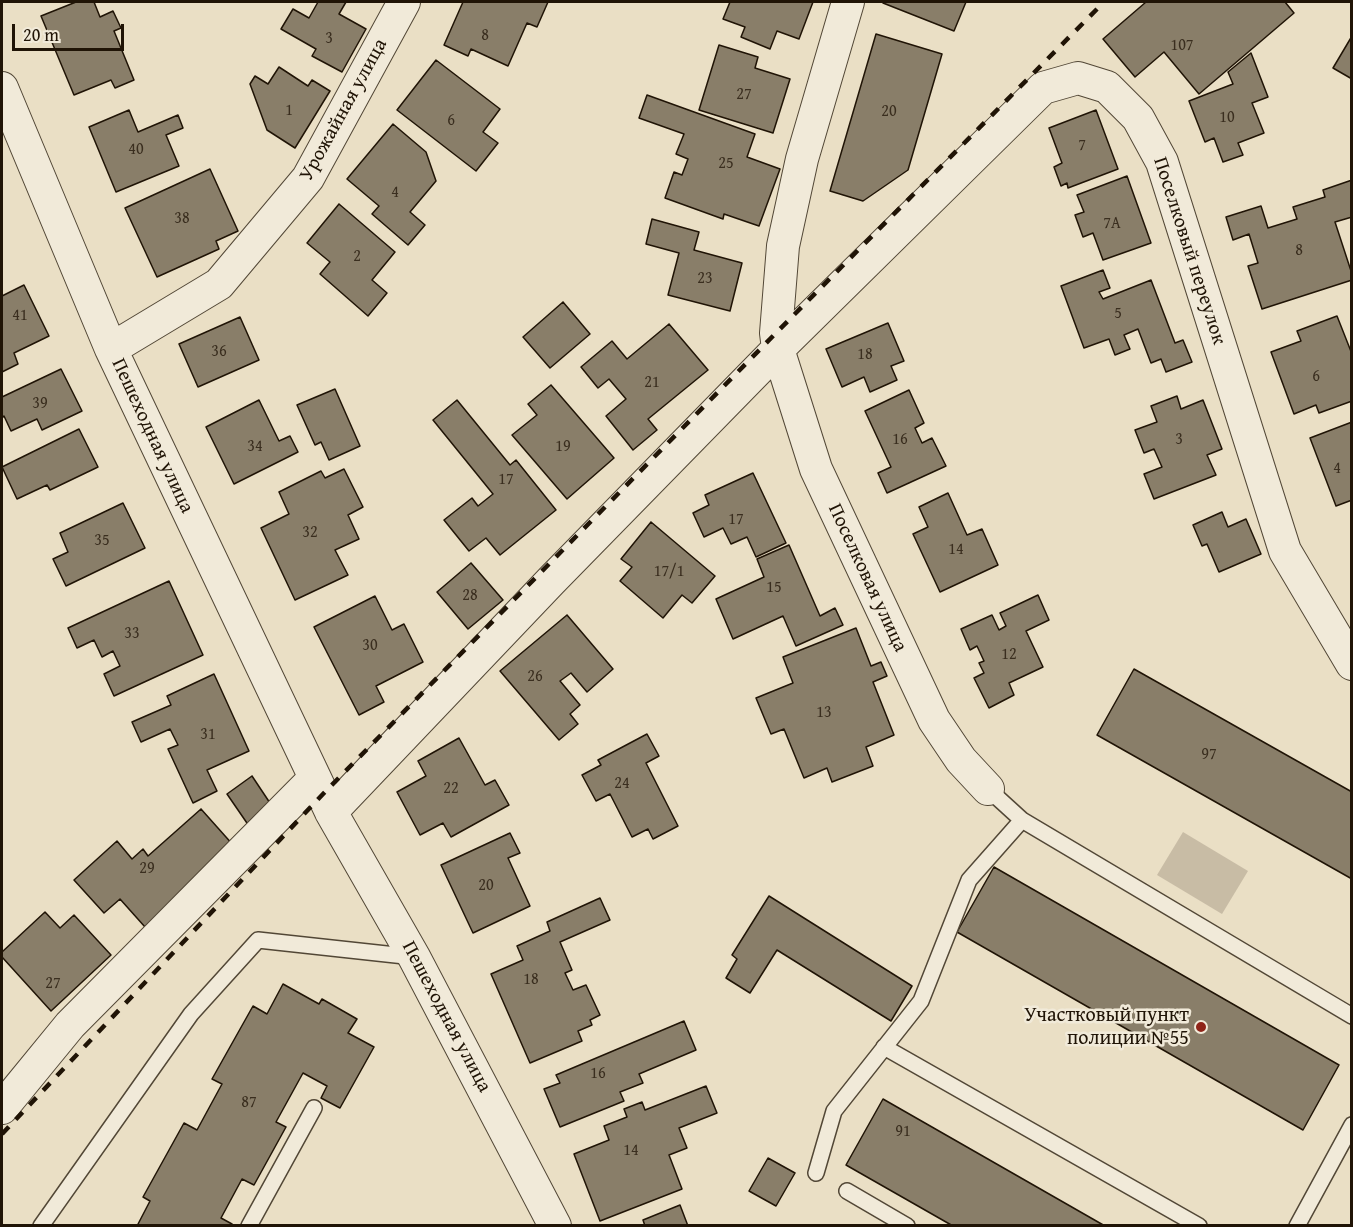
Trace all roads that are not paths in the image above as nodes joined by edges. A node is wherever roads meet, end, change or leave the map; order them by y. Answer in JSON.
{"nodes":[{"id":1,"x":404,"y":2,"type":"edge"},
{"id":2,"x":848,"y":2,"type":"edge"},
{"id":3,"x":2,"y":88,"type":"edge"},
{"id":4,"x":111,"y":349,"type":"junction"},
{"id":5,"x":778,"y":349,"type":"junction"},
{"id":6,"x":1352,"y":664,"type":"edge"},
{"id":7,"x":315,"y":778,"type":"junction"},
{"id":8,"x":988,"y":789,"type":"joint"},
{"id":9,"x":331,"y":812,"type":"junction"},
{"id":10,"x":1022,"y":820,"type":"junction"},
{"id":11,"x":414,"y":957,"type":"junction"},
{"id":12,"x":1352,"y":1016,"type":"edge"},
{"id":13,"x":884,"y":1047,"type":"junction"},
{"id":14,"x":2,"y":1108,"type":"edge"},
{"id":15,"x":314,"y":1108,"type":"dead end"},
{"id":16,"x":1352,"y":1125,"type":"edge"},
{"id":17,"x":816,"y":1173,"type":"dead end"},
{"id":18,"x":847,"y":1191,"type":"dead end"},
{"id":19,"x":41,"y":1226,"type":"edge"},
{"id":20,"x":249,"y":1226,"type":"edge"},
{"id":21,"x":555,"y":1226,"type":"edge"},
{"id":22,"x":907,"y":1226,"type":"edge"},
{"id":23,"x":1199,"y":1226,"type":"edge"},
{"id":24,"x":1297,"y":1226,"type":"edge"}],
"edges":[{"from":1,"to":4,"type":"street","name":"Урожайная улица"},
{"from":2,"to":5,"type":"street","name":"Поселковая улица"},
{"from":3,"to":4,"type":"street","name":"Пешеходная улица"},
{"from":4,"to":7,"type":"street","name":"Пешеходная улица"},
{"from":5,"to":6,"type":"street","name":"Поселковый переулок"},
{"from":5,"to":8,"type":"street","name":"Поселковая улица"},
{"from":5,"to":9,"type":"street"},
{"from":7,"to":9,"type":"street","name":"Пешеходная улица"},
{"from":7,"to":14,"type":"street"},
{"from":8,"to":10,"type":"lane"},
{"from":9,"to":11,"type":"street","name":"Пешеходная улица"},
{"from":10,"to":12,"type":"lane"},
{"from":10,"to":13,"type":"lane"},
{"from":11,"to":19,"type":"lane"},
{"from":11,"to":21,"type":"street","name":"Пешеходная улица"},
{"from":13,"to":17,"type":"lane"},
{"from":13,"to":23,"type":"lane"},
{"from":15,"to":20,"type":"lane"},
{"from":16,"to":24,"type":"lane"},
{"from":18,"to":22,"type":"lane"}]}
